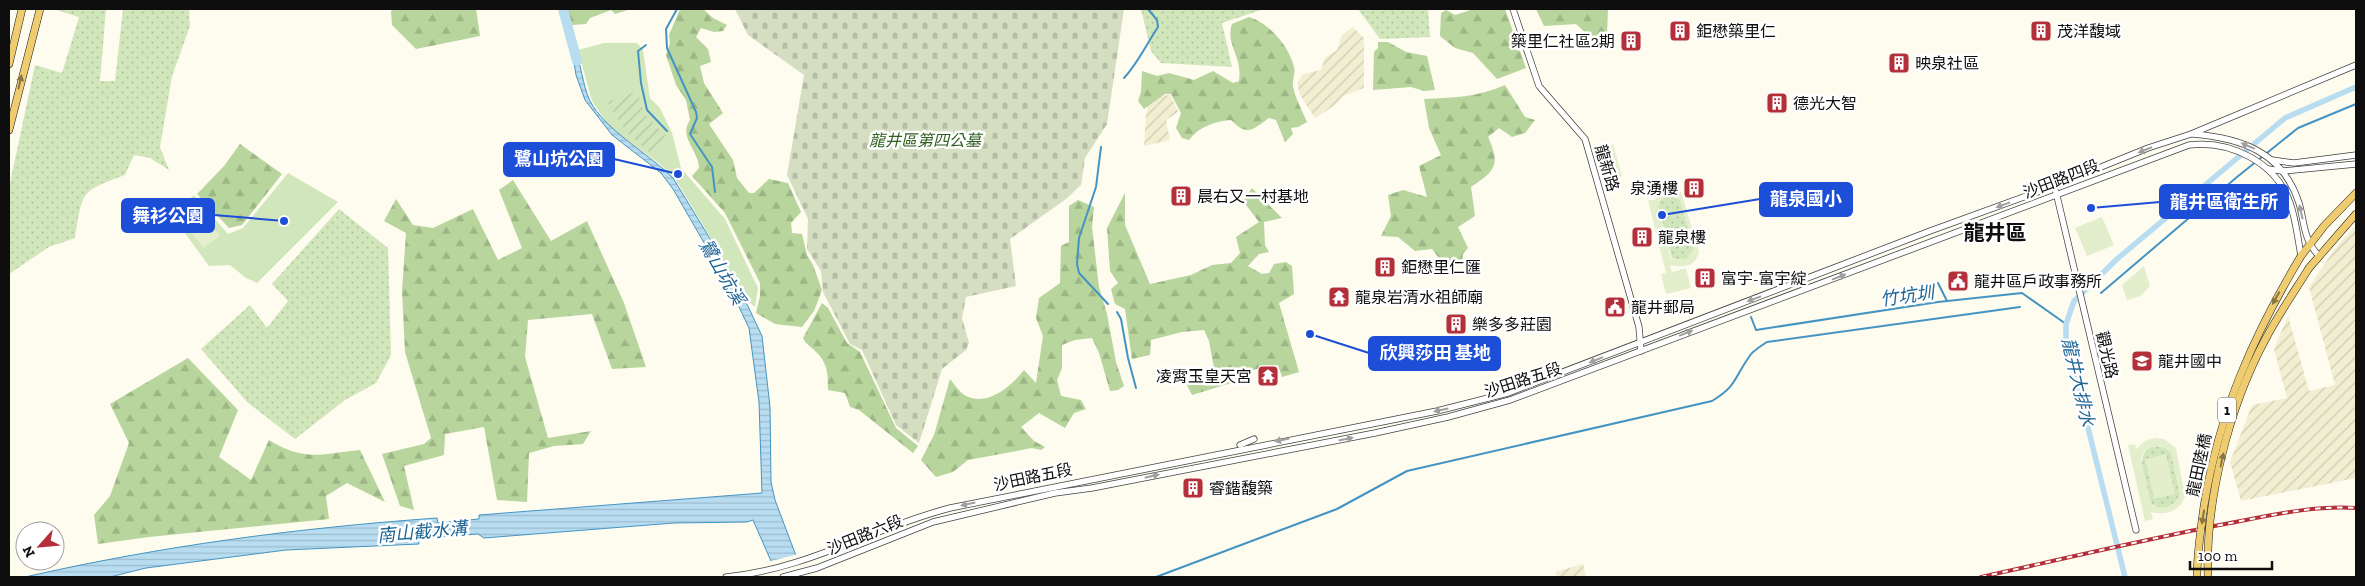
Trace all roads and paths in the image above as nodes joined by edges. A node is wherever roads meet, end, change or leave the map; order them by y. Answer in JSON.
{"nodes":[{"id":1,"x":22,"y":9,"type":"edge"},
{"id":2,"x":40,"y":9,"type":"edge"},
{"id":3,"x":1513,"y":9,"type":"edge"},
{"id":4,"x":9,"y":64,"type":"edge"},
{"id":5,"x":2356,"y":65,"type":"edge"},
{"id":6,"x":9,"y":130,"type":"edge"},
{"id":7,"x":2191,"y":134,"type":"junction"},
{"id":8,"x":2190,"y":145,"type":"junction"},
{"id":9,"x":2356,"y":155,"type":"edge"},
{"id":10,"x":2272,"y":160,"type":"junction"},
{"id":11,"x":2356,"y":164,"type":"edge"},
{"id":12,"x":2268,"y":170,"type":"junction"},
{"id":13,"x":2283,"y":171,"type":"junction"},
{"id":14,"x":2054,"y":186,"type":"junction"},
{"id":15,"x":2356,"y":193,"type":"edge"},
{"id":16,"x":2057,"y":196,"type":"junction"},
{"id":17,"x":2356,"y":214,"type":"edge"},
{"id":18,"x":1961,"y":220,"type":"junction"},
{"id":19,"x":1965,"y":229,"type":"junction"},
{"id":20,"x":1930,"y":231,"type":"joint"},
{"id":21,"x":1932,"y":242,"type":"joint"},
{"id":22,"x":2309,"y":245,"type":"junction"},
{"id":23,"x":2301,"y":256,"type":"junction"},
{"id":24,"x":2319,"y":256,"type":"junction"},
{"id":25,"x":1641,"y":341,"type":"junction"},
{"id":26,"x":1641,"y":350,"type":"junction"},
{"id":27,"x":1504,"y":394,"type":"junction"},
{"id":28,"x":1506,"y":401,"type":"junction"},
{"id":29,"x":1368,"y":423,"type":"junction"},
{"id":30,"x":1370,"y":434,"type":"junction"},
{"id":31,"x":1248,"y":447,"type":"junction"},
{"id":32,"x":1197,"y":459,"type":"junction"},
{"id":33,"x":1217,"y":463,"type":"junction"},
{"id":34,"x":1142,"y":469,"type":"junction"},
{"id":35,"x":1089,"y":477,"type":"junction"},
{"id":36,"x":1105,"y":486,"type":"junction"},
{"id":37,"x":1055,"y":493,"type":"junction"},
{"id":38,"x":930,"y":513,"type":"joint"},
{"id":39,"x":933,"y":522,"type":"joint"},
{"id":40,"x":2136,"y":530,"type":"dead end"},
{"id":41,"x":726,"y":577,"type":"edge"},
{"id":42,"x":783,"y":577,"type":"edge"},
{"id":43,"x":2197,"y":577,"type":"edge"},
{"id":44,"x":2208,"y":577,"type":"edge"}],
"edges":[{"from":1,"to":4,"type":"main road"},
{"from":6,"to":2,"type":"main road","one_way":true},
{"from":3,"to":25,"type":"street","name":"龍新路"},
{"from":5,"to":7,"type":"street","name":"沙田路四段"},
{"from":7,"to":8,"type":"street"},
{"from":10,"to":7,"type":"street","one_way":true},
{"from":7,"to":14,"type":"street","name":"沙田路四段","one_way":true},
{"from":8,"to":12,"type":"street"},
{"from":8,"to":16,"type":"street","name":"沙田路四段"},
{"from":9,"to":10,"type":"street"},
{"from":10,"to":13,"type":"street"},
{"from":11,"to":13,"type":"street"},
{"from":12,"to":13,"type":"street"},
{"from":12,"to":23,"type":"street"},
{"from":22,"to":13,"type":"street","one_way":true},
{"from":14,"to":16,"type":"street","name":"觀光路"},
{"from":14,"to":18,"type":"street","name":"沙田路四段","one_way":true},
{"from":15,"to":22,"type":"main road","number":"1"},
{"from":16,"to":19,"type":"street","name":"沙田路四段"},
{"from":16,"to":40,"type":"street","name":"觀光路"},
{"from":17,"to":24,"type":"main road","number":"1"},
{"from":18,"to":19,"type":"street"},
{"from":18,"to":20,"type":"street","name":"沙田路四段"},
{"from":19,"to":21,"type":"street","name":"沙田路四段"},
{"from":20,"to":25,"type":"street","name":"沙田路五段","one_way":true},
{"from":26,"to":21,"type":"street","name":"沙田路五段","one_way":true},
{"from":22,"to":23,"type":"main road","number":"1"},
{"from":22,"to":24,"type":"street"},
{"from":23,"to":43,"type":"main road","name":"龍田陸橋","number":"1","one_way":true,"bridge":true},
{"from":44,"to":24,"type":"main road","name":"龍田陸橋","number":"1","one_way":true,"bridge":true},
{"from":25,"to":26,"type":"street","name":"龍新路"},
{"from":25,"to":27,"type":"street","name":"沙田路五段","one_way":true},
{"from":26,"to":28,"type":"street","name":"沙田路五段"},
{"from":27,"to":28,"type":"street"},
{"from":27,"to":29,"type":"street","name":"沙田路五段","one_way":true},
{"from":28,"to":30,"type":"street","name":"沙田路五段"},
{"from":29,"to":30,"type":"street"},
{"from":29,"to":31,"type":"street","name":"沙田路五段","one_way":true},
{"from":33,"to":30,"type":"street","name":"沙田路五段","one_way":true},
{"from":31,"to":32,"type":"street","name":"沙田路五段"},
{"from":31,"to":32,"type":"street"},
{"from":31,"to":33,"type":"street"},
{"from":32,"to":34,"type":"street","name":"沙田路五段"},
{"from":36,"to":33,"type":"street","name":"沙田路五段","one_way":true},
{"from":34,"to":35,"type":"street","name":"沙田路五段"},
{"from":34,"to":36,"type":"street","name":"沙田路五段"},
{"from":35,"to":37,"type":"street"},
{"from":35,"to":38,"type":"street","name":"沙田路五段","one_way":true},
{"from":36,"to":37,"type":"street","name":"沙田路五段"},
{"from":37,"to":39,"type":"street","name":"沙田路五段"},
{"from":38,"to":41,"type":"street","name":"沙田路六段"},
{"from":39,"to":42,"type":"street","name":"沙田路六段"}]}
